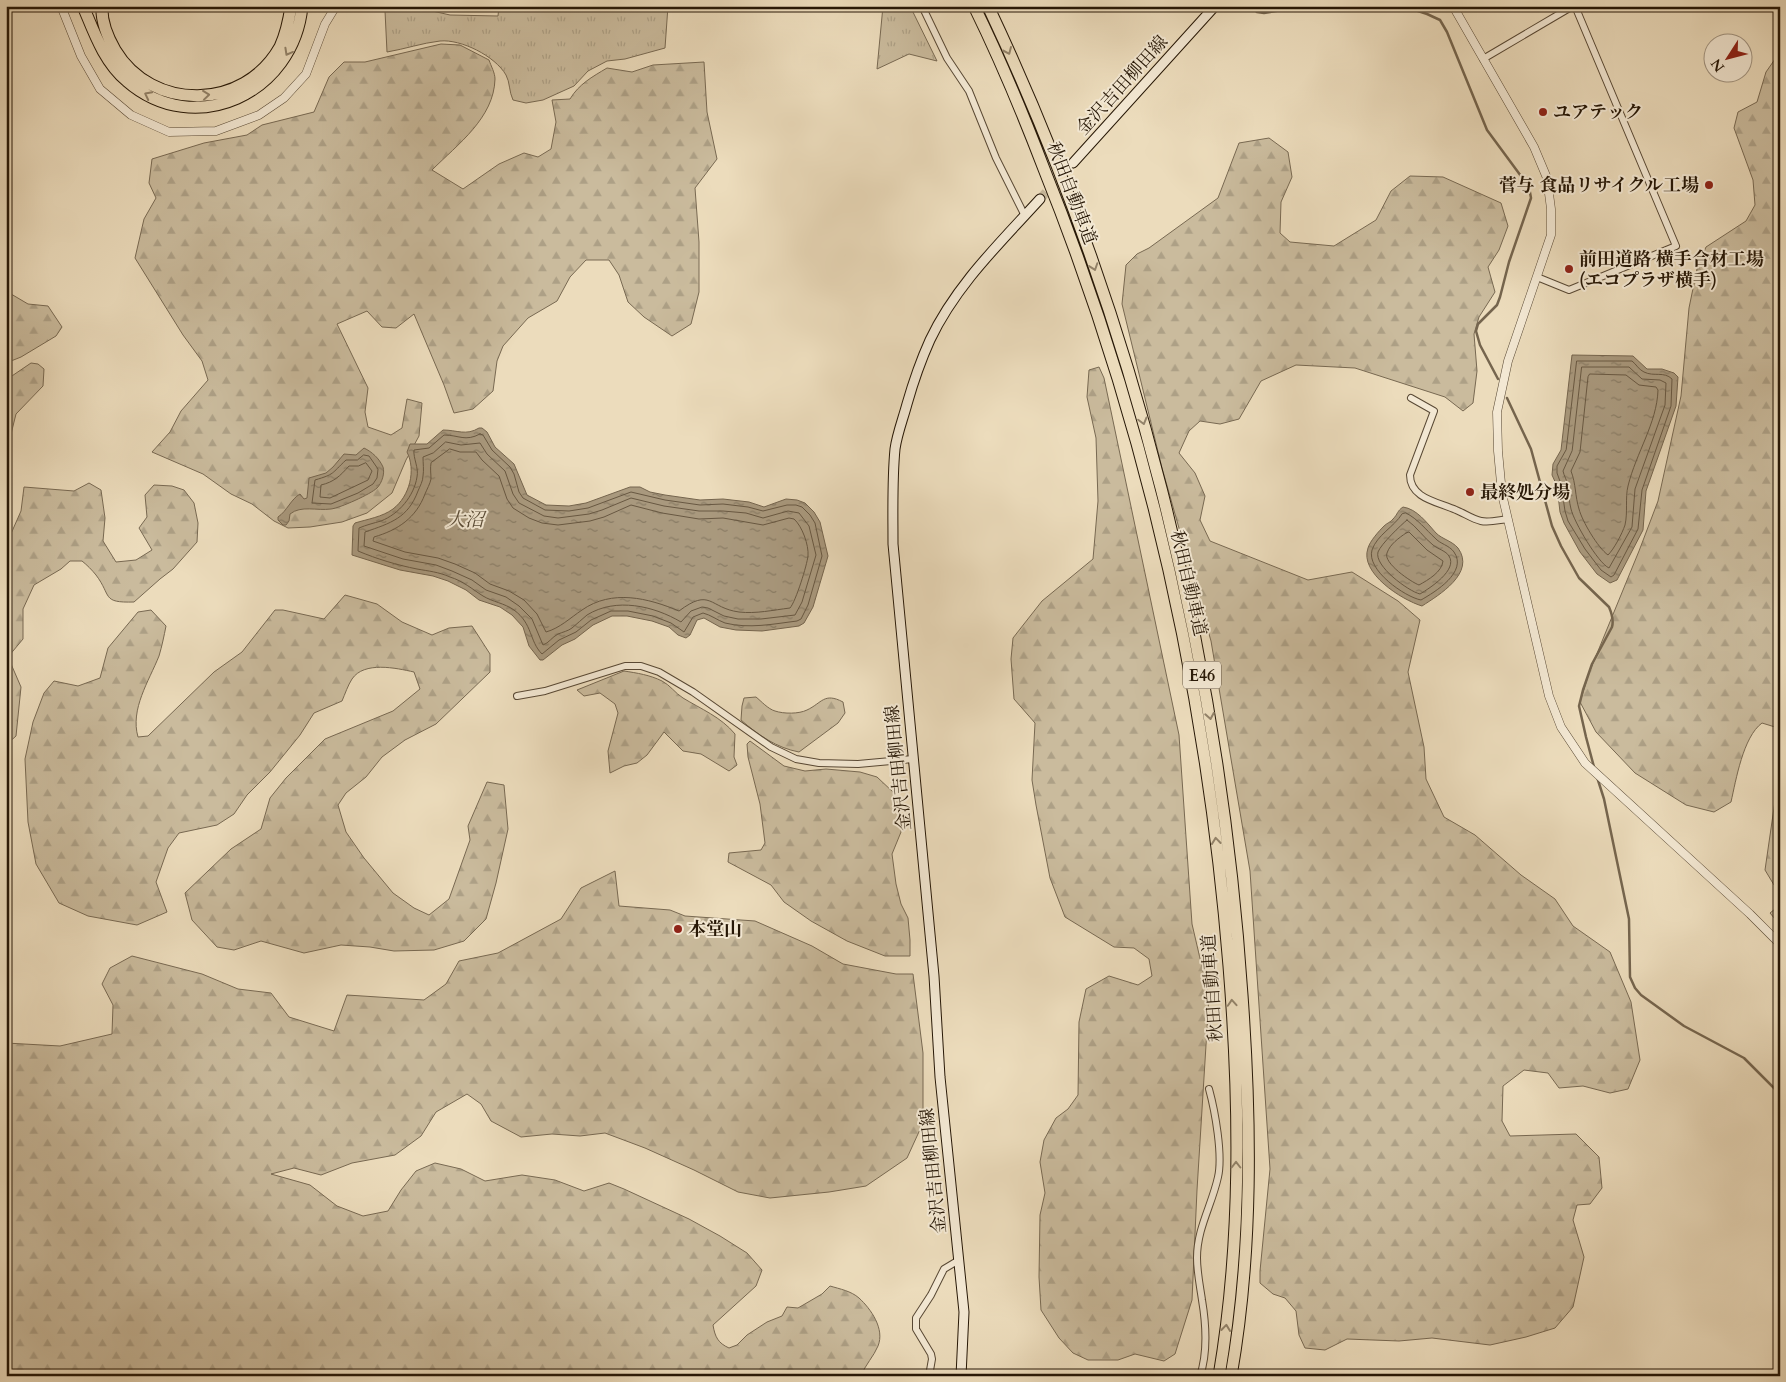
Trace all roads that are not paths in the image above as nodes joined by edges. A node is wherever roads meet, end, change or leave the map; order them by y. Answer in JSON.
{"nodes":[{"id":1,"x":61,"y":6,"type":"edge"},
{"id":2,"x":83,"y":6,"type":"edge"},
{"id":3,"x":102,"y":6,"type":"edge"},
{"id":4,"x":291,"y":6,"type":"edge"},
{"id":5,"x":302,"y":6,"type":"edge"},
{"id":6,"x":336,"y":6,"type":"edge"},
{"id":7,"x":922,"y":6,"type":"edge"},
{"id":8,"x":974,"y":6,"type":"edge"},
{"id":9,"x":988,"y":6,"type":"edge"},
{"id":10,"x":1215,"y":6,"type":"edge"},
{"id":11,"x":1453,"y":6,"type":"edge"},
{"id":12,"x":1574,"y":6,"type":"edge"},
{"id":13,"x":1483,"y":59,"type":"junction"},
{"id":14,"x":1073,"y":163,"type":"tunnel mouth"},
{"id":15,"x":1040,"y":199,"type":"tunnel mouth"},
{"id":16,"x":1024,"y":216,"type":"junction"},
{"id":17,"x":1537,"y":277,"type":"junction"},
{"id":18,"x":1412,"y":398,"type":"dead end"},
{"id":19,"x":1508,"y":520,"type":"junction"},
{"id":20,"x":517,"y":696,"type":"dead end"},
{"id":21,"x":913,"y":759,"type":"junction"},
{"id":22,"x":1780,"y":944,"type":"edge"},
{"id":23,"x":1209,"y":1089,"type":"dead end"},
{"id":24,"x":959,"y":1260,"type":"junction"},
{"id":25,"x":929,"y":1376,"type":"edge"},
{"id":26,"x":961,"y":1376,"type":"edge"},
{"id":27,"x":1200,"y":1376,"type":"edge"},
{"id":28,"x":1219,"y":1376,"type":"edge"},
{"id":29,"x":1231,"y":1376,"type":"edge"}],
"edges":[{"from":1,"to":6,"type":"street"},
{"from":5,"to":2,"type":"highway","one_way":true},
{"from":3,"to":4,"type":"highway","one_way":true},
{"from":7,"to":16,"type":"street"},
{"from":28,"to":8,"type":"highway","name":"秋田自動車道","number":"E46","one_way":true},
{"from":9,"to":29,"type":"highway","name":"秋田自動車道","number":"E46","one_way":true},
{"from":10,"to":14,"type":"main road","name":"金沢吉田柳田線"},
{"from":11,"to":13,"type":"street"},
{"from":12,"to":13,"type":"street"},
{"from":12,"to":17,"type":"street"},
{"from":13,"to":17,"type":"street"},
{"from":15,"to":16,"type":"main road","name":"金沢吉田柳田線"},
{"from":16,"to":21,"type":"main road","name":"金沢吉田柳田線"},
{"from":17,"to":19,"type":"street"},
{"from":18,"to":19,"type":"street"},
{"from":19,"to":22,"type":"street"},
{"from":20,"to":21,"type":"street"},
{"from":21,"to":24,"type":"main road","name":"金沢吉田柳田線"},
{"from":23,"to":27,"type":"street"},
{"from":24,"to":25,"type":"street"},
{"from":24,"to":26,"type":"main road","name":"金沢吉田柳田線"}]}
